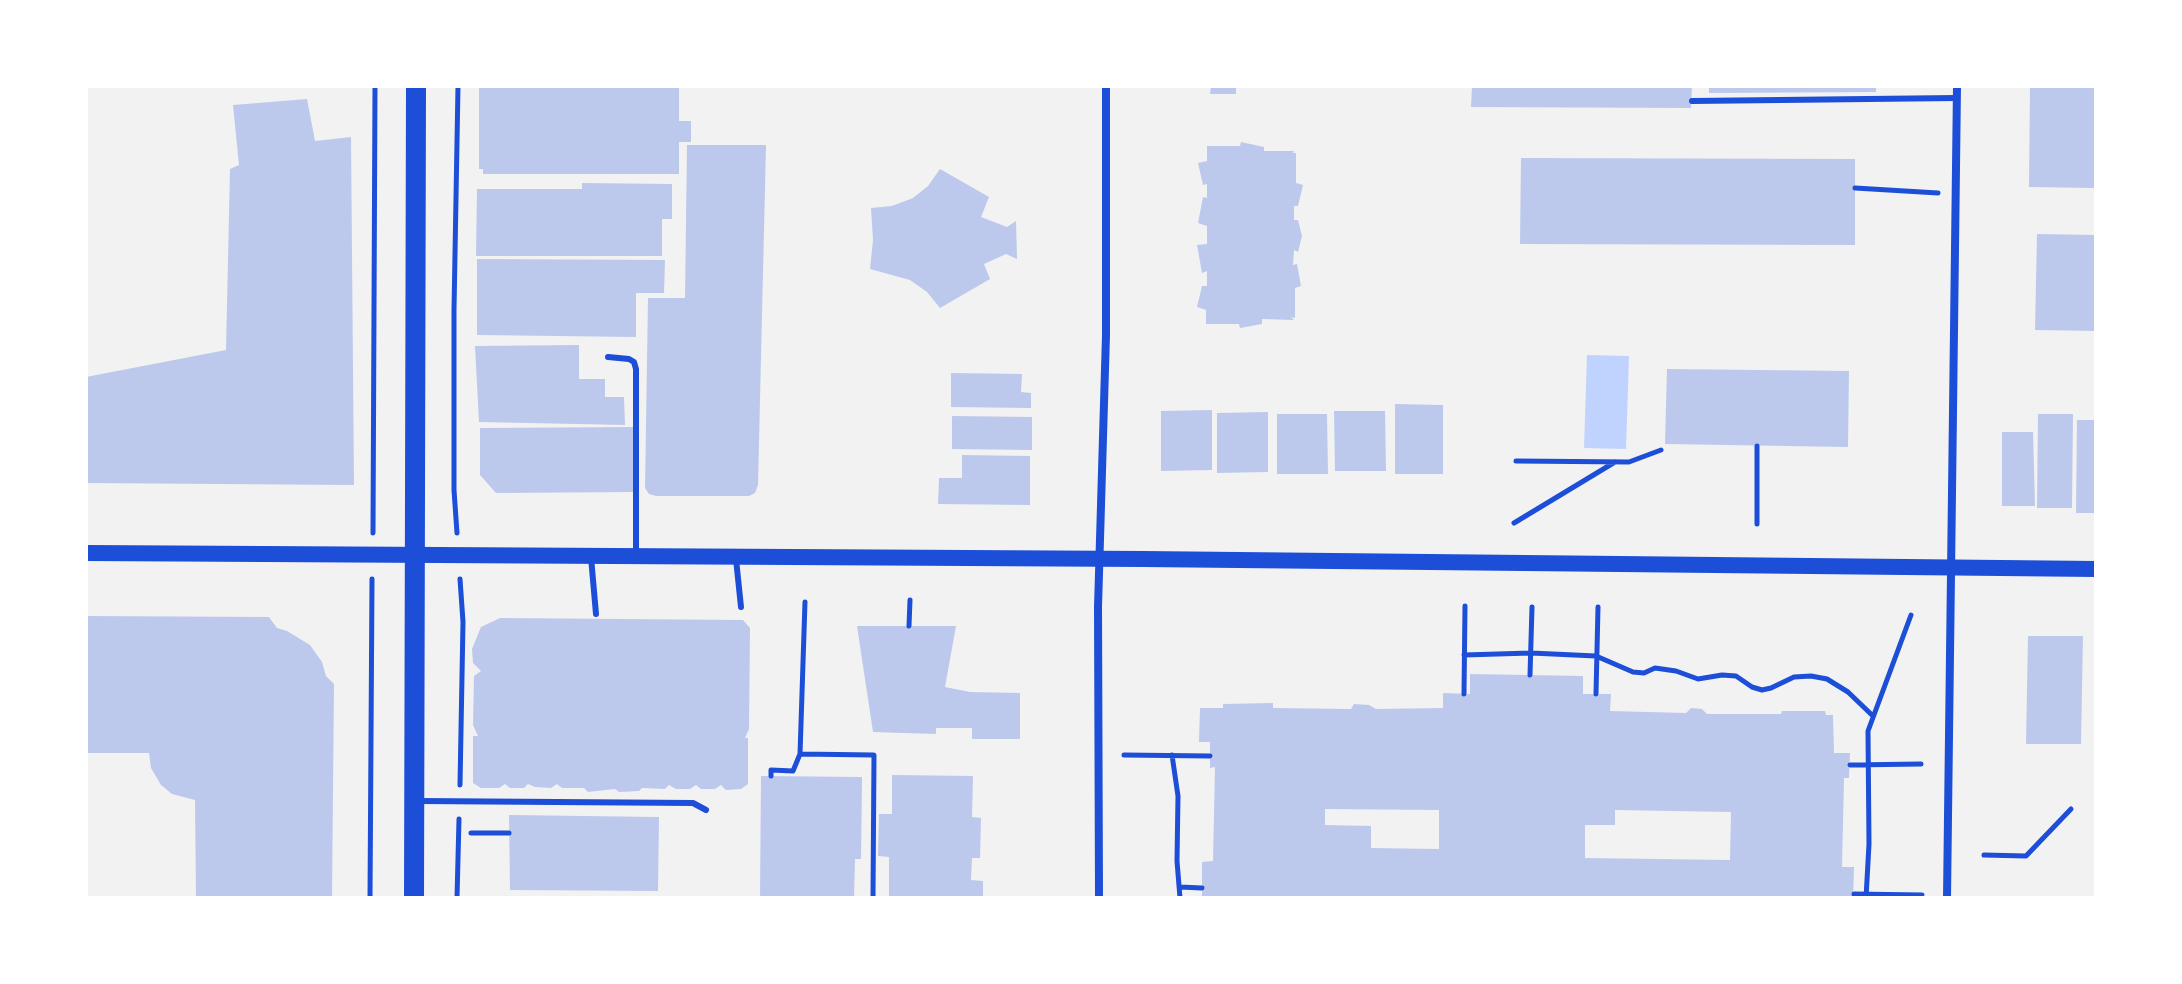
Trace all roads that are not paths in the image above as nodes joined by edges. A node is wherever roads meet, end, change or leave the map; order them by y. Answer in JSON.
{"nodes":[{"id":1,"x":416,"y":86,"type":"edge"},
{"id":2,"x":1106,"y":86,"type":"edge"},
{"id":3,"x":1957,"y":86,"type":"edge"},
{"id":4,"x":1956,"y":98,"type":"junction"},
{"id":5,"x":1692,"y":101,"type":"dead end"},
{"id":6,"x":608,"y":357,"type":"dead end"},
{"id":7,"x":86,"y":553,"type":"edge"},
{"id":8,"x":414,"y":556,"type":"junction"},
{"id":9,"x":591,"y":557,"type":"junction"},
{"id":10,"x":636,"y":557,"type":"junction"},
{"id":11,"x":736,"y":557,"type":"junction"},
{"id":12,"x":1099,"y":559,"type":"junction"},
{"id":13,"x":1950,"y":568,"type":"junction"},
{"id":14,"x":2096,"y":569,"type":"edge"},
{"id":15,"x":741,"y":607,"type":"dead end"},
{"id":16,"x":596,"y":614,"type":"dead end"},
{"id":17,"x":413,"y":801,"type":"junction"},
{"id":18,"x":706,"y":810,"type":"dead end"},
{"id":19,"x":414,"y":898,"type":"edge"},
{"id":20,"x":1099,"y":898,"type":"edge"},
{"id":21,"x":1947,"y":898,"type":"edge"}],
"edges":[{"from":1,"to":8,"type":"main road"},
{"from":2,"to":12,"type":"street"},
{"from":3,"to":4,"type":"street"},
{"from":4,"to":5,"type":"lane"},
{"from":4,"to":13,"type":"street"},
{"from":6,"to":10,"type":"lane"},
{"from":7,"to":8,"type":"main road"},
{"from":8,"to":9,"type":"main road"},
{"from":8,"to":17,"type":"main road"},
{"from":9,"to":10,"type":"main road"},
{"from":9,"to":16,"type":"lane"},
{"from":10,"to":11,"type":"main road"},
{"from":11,"to":12,"type":"main road"},
{"from":11,"to":15,"type":"lane"},
{"from":12,"to":13,"type":"main road"},
{"from":12,"to":20,"type":"street"},
{"from":13,"to":14,"type":"main road"},
{"from":13,"to":21,"type":"street"},
{"from":17,"to":18,"type":"lane"},
{"from":17,"to":19,"type":"main road"}]}
